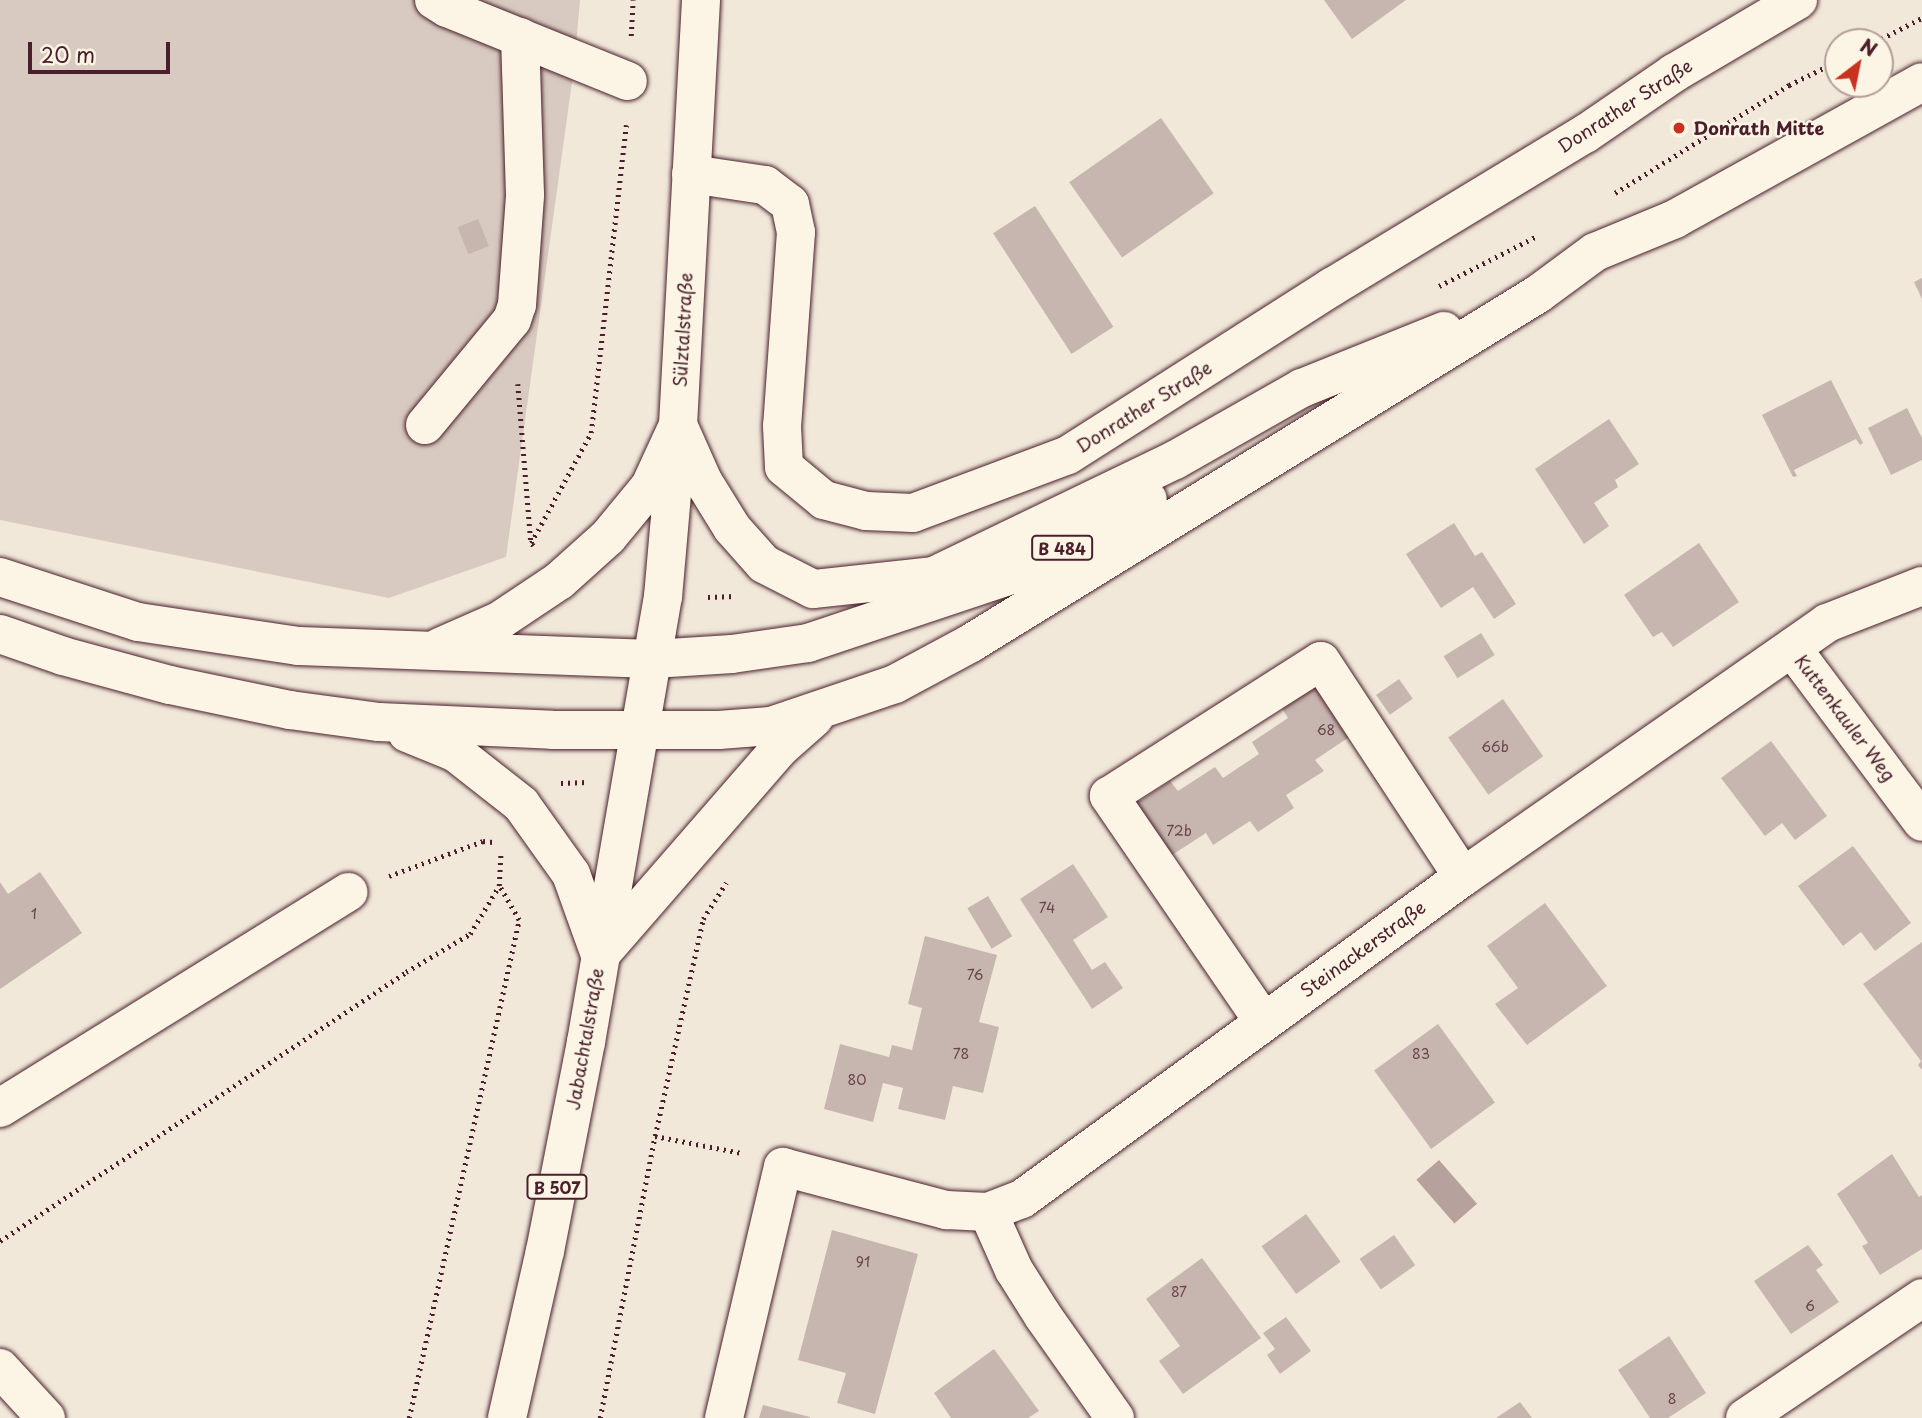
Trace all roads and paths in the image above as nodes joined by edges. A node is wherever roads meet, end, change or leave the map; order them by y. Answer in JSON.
{"nodes":[{"id":1,"x":434,"y":0,"type":"edge"},
{"id":2,"x":633,"y":0,"type":"edge"},
{"id":3,"x":701,"y":0,"type":"edge"},
{"id":4,"x":1798,"y":0,"type":"edge"},
{"id":5,"x":1922,"y":18,"type":"edge"},
{"id":6,"x":1894,"y":32,"type":"edge"},
{"id":7,"x":520,"y":37,"type":"junction"},
{"id":8,"x":1824,"y":68,"type":"edge"},
{"id":9,"x":628,"y":81,"type":"junction"},
{"id":10,"x":1922,"y":82,"type":"edge"},
{"id":11,"x":691,"y":174,"type":"junction"},
{"id":12,"x":1611,"y":195,"type":"dead end"},
{"id":13,"x":1539,"y":235,"type":"dead end"},
{"id":14,"x":1429,"y":291,"type":"dead end"},
{"id":15,"x":1538,"y":295,"type":"junction"},
{"id":16,"x":512,"y":320,"type":"junction"},
{"id":17,"x":1432,"y":336,"type":"junction"},
{"id":18,"x":425,"y":425,"type":"dead end"},
{"id":19,"x":678,"y":425,"type":"junction"},
{"id":20,"x":531,"y":543,"type":"junction"},
{"id":21,"x":0,"y":576,"type":"edge"},
{"id":22,"x":559,"y":581,"type":"junction"},
{"id":23,"x":1922,"y":586,"type":"edge"},
{"id":24,"x":0,"y":634,"type":"edge"},
{"id":25,"x":1792,"y":648,"type":"junction"},
{"id":26,"x":432,"y":650,"type":"junction"},
{"id":27,"x":653,"y":659,"type":"junction"},
{"id":28,"x":821,"y":712,"type":"junction"},
{"id":29,"x":379,"y":722,"type":"junction"},
{"id":30,"x":641,"y":730,"type":"junction"},
{"id":31,"x":1922,"y":822,"type":"edge"},
{"id":32,"x":732,"y":872,"type":"dead end"},
{"id":33,"x":1463,"y":877,"type":"junction"},
{"id":34,"x":499,"y":886,"type":"junction"},
{"id":35,"x":348,"y":892,"type":"joint"},
{"id":36,"x":600,"y":955,"type":"junction"},
{"id":37,"x":1263,"y":1021,"type":"junction"},
{"id":38,"x":0,"y":1108,"type":"edge"},
{"id":39,"x":655,"y":1136,"type":"junction"},
{"id":40,"x":783,"y":1167,"type":"junction"},
{"id":41,"x":988,"y":1212,"type":"junction"},
{"id":42,"x":0,"y":1241,"type":"edge"},
{"id":43,"x":1922,"y":1298,"type":"edge"},
{"id":44,"x":0,"y":1368,"type":"edge"},
{"id":45,"x":46,"y":1418,"type":"edge"},
{"id":46,"x":409,"y":1418,"type":"edge"},
{"id":47,"x":508,"y":1418,"type":"edge"},
{"id":48,"x":600,"y":1418,"type":"edge"},
{"id":49,"x":724,"y":1418,"type":"edge"},
{"id":50,"x":1115,"y":1418,"type":"edge"},
{"id":51,"x":1745,"y":1418,"type":"edge"}],
"edges":[{"from":1,"to":7,"type":"main road"},
{"from":2,"to":9,"type":"path"},
{"from":3,"to":11,"type":"main road","name":"Sülztalstraße"},
{"from":4,"to":11,"type":"main road","name":"Donrather Straße"},
{"from":5,"to":6,"type":"path"},
{"from":7,"to":9,"type":"main road"},
{"from":7,"to":16,"type":"main road"},
{"from":8,"to":12,"type":"path"},
{"from":9,"to":20,"type":"path"},
{"from":10,"to":15,"type":"main road","number":"B 484"},
{"from":11,"to":19,"type":"main road","name":"Sülztalstraße"},
{"from":13,"to":14,"type":"path"},
{"from":15,"to":17,"type":"main road","number":"B 484"},
{"from":15,"to":28,"type":"main road","number":"B 484"},
{"from":16,"to":18,"type":"main road"},
{"from":16,"to":20,"type":"path"},
{"from":17,"to":19,"type":"main road"},
{"from":17,"to":27,"type":"main road","number":"B 484"},
{"from":19,"to":22,"type":"main road"},
{"from":19,"to":27,"type":"main road","name":"Sülztalstraße"},
{"from":20,"to":22,"type":"path"},
{"from":21,"to":26,"type":"main road"},
{"from":22,"to":26,"type":"main road"},
{"from":23,"to":25,"type":"main road","name":"Steinackerstraße"},
{"from":24,"to":29,"type":"main road"},
{"from":25,"to":31,"type":"main road","name":"Kuttenkauler Weg"},
{"from":25,"to":33,"type":"main road","name":"Steinackerstraße"},
{"from":26,"to":27,"type":"main road"},
{"from":27,"to":30,"type":"main road","name":"Jabachtalstraße","number":"B 507"},
{"from":28,"to":30,"type":"main road","number":"B 484"},
{"from":28,"to":36,"type":"main road"},
{"from":29,"to":30,"type":"main road"},
{"from":29,"to":36,"type":"main road"},
{"from":30,"to":36,"type":"main road","name":"Jabachtalstraße","number":"B 507"},
{"from":32,"to":39,"type":"path"},
{"from":33,"to":37,"type":"main road","name":"Steinackerstraße"},
{"from":33,"to":37,"type":"main road"},
{"from":34,"to":35,"type":"path"},
{"from":34,"to":42,"type":"path"},
{"from":34,"to":46,"type":"path"},
{"from":35,"to":38,"type":"main road"},
{"from":36,"to":47,"type":"main road","name":"Jabachtalstraße","number":"B 507"},
{"from":37,"to":41,"type":"main road","name":"Steinackerstraße"},
{"from":39,"to":40,"type":"path"},
{"from":39,"to":48,"type":"path"},
{"from":40,"to":41,"type":"main road","name":"Steinackerstraße"},
{"from":40,"to":49,"type":"main road"},
{"from":41,"to":50,"type":"main road"},
{"from":43,"to":51,"type":"main road"},
{"from":44,"to":45,"type":"main road"}]}
